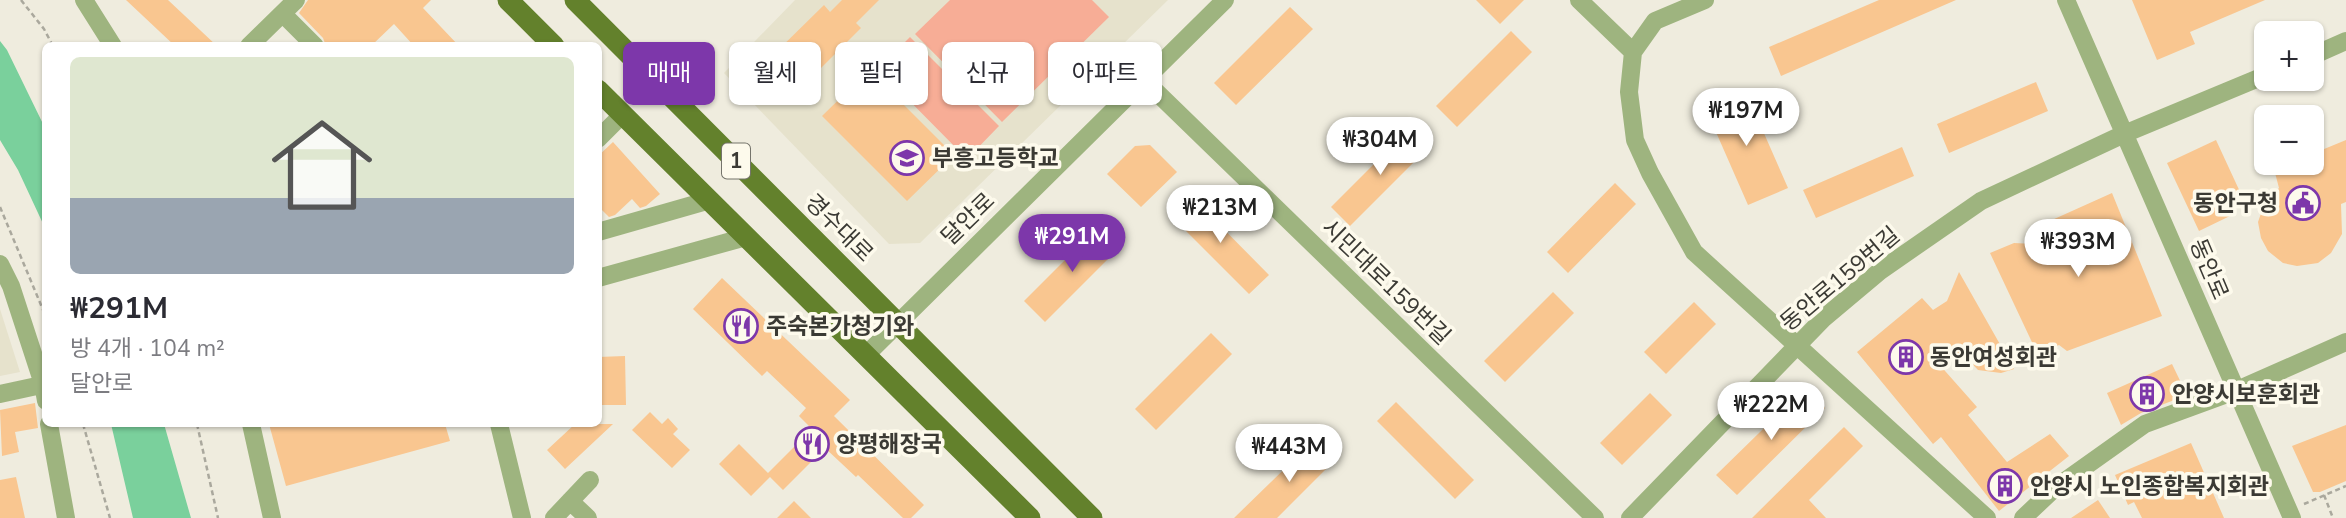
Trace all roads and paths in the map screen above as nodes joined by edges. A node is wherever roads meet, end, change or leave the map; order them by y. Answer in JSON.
{"nodes":[{"id":1,"x":21,"y":0,"type":"edge"},
{"id":2,"x":84,"y":0,"type":"edge"},
{"id":3,"x":296,"y":0,"type":"edge"},
{"id":4,"x":508,"y":0,"type":"edge"},
{"id":5,"x":575,"y":0,"type":"edge"},
{"id":6,"x":1225,"y":0,"type":"edge"},
{"id":7,"x":1579,"y":0,"type":"edge"},
{"id":8,"x":1705,"y":0,"type":"edge"},
{"id":9,"x":2066,"y":0,"type":"edge"},
{"id":10,"x":283,"y":14,"type":"junction"},
{"id":11,"x":2346,"y":41,"type":"edge"},
{"id":12,"x":51,"y":42,"type":"edge"},
{"id":13,"x":110,"y":42,"type":"edge"},
{"id":14,"x":253,"y":42,"type":"edge"},
{"id":15,"x":311,"y":42,"type":"edge"},
{"id":16,"x":550,"y":42,"type":"edge"},
{"id":17,"x":2324,"y":51,"type":"edge"},
{"id":18,"x":1633,"y":52,"type":"junction"},
{"id":19,"x":1162,"y":62,"type":"edge"},
{"id":20,"x":2254,"y":80,"type":"edge"},
{"id":21,"x":602,"y":94,"type":"edge"},
{"id":22,"x":1162,"y":97,"type":"edge"},
{"id":23,"x":1118,"y":105,"type":"edge"},
{"id":24,"x":623,"y":114,"type":"junction"},
{"id":25,"x":2124,"y":134,"type":"junction"},
{"id":26,"x":602,"y":135,"type":"edge"},
{"id":27,"x":710,"y":200,"type":"junction"},
{"id":28,"x":0,"y":207,"type":"edge"},
{"id":29,"x":602,"y":231,"type":"edge"},
{"id":30,"x":746,"y":237,"type":"junction"},
{"id":31,"x":0,"y":264,"type":"edge"},
{"id":32,"x":602,"y":277,"type":"edge"},
{"id":33,"x":42,"y":307,"type":"edge"},
{"id":34,"x":897,"y":322,"type":"junction"},
{"id":35,"x":2346,"y":342,"type":"edge"},
{"id":36,"x":1798,"y":346,"type":"junction"},
{"id":37,"x":866,"y":355,"type":"junction"},
{"id":38,"x":42,"y":380,"type":"edge"},
{"id":39,"x":42,"y":389,"type":"edge"},
{"id":40,"x":2235,"y":391,"type":"junction"},
{"id":41,"x":0,"y":394,"type":"edge"},
{"id":42,"x":51,"y":427,"type":"edge"},
{"id":43,"x":84,"y":427,"type":"edge"},
{"id":44,"x":198,"y":427,"type":"edge"},
{"id":45,"x":252,"y":427,"type":"edge"},
{"id":46,"x":500,"y":427,"type":"edge"},
{"id":47,"x":590,"y":480,"type":"dead end"},
{"id":48,"x":2346,"y":486,"type":"edge"},
{"id":49,"x":2324,"y":495,"type":"junction"},
{"id":50,"x":570,"y":500,"type":"junction"},
{"id":51,"x":2290,"y":514,"type":"edge"},
{"id":52,"x":66,"y":518,"type":"edge"},
{"id":53,"x":110,"y":518,"type":"edge"},
{"id":54,"x":218,"y":518,"type":"edge"},
{"id":55,"x":272,"y":518,"type":"edge"},
{"id":56,"x":522,"y":518,"type":"edge"},
{"id":57,"x":554,"y":518,"type":"edge"},
{"id":58,"x":588,"y":518,"type":"edge"},
{"id":59,"x":1030,"y":518,"type":"edge"},
{"id":60,"x":1091,"y":518,"type":"edge"},
{"id":61,"x":1595,"y":518,"type":"edge"},
{"id":62,"x":1630,"y":518,"type":"edge"},
{"id":63,"x":1987,"y":518,"type":"edge"},
{"id":64,"x":2023,"y":518,"type":"edge"},
{"id":65,"x":2333,"y":518,"type":"edge"}],
"edges":[{"from":1,"to":12,"type":"path"},
{"from":2,"to":13,"type":"street"},
{"from":3,"to":10,"type":"street"},
{"from":4,"to":16,"type":"main road"},
{"from":5,"to":34,"type":"main road","name":"경수대로","number":"1"},
{"from":6,"to":19,"type":"street","name":"달안로"},
{"from":7,"to":18,"type":"street"},
{"from":8,"to":18,"type":"street"},
{"from":9,"to":25,"type":"street","name":"동안로"},
{"from":10,"to":14,"type":"street"},
{"from":10,"to":15,"type":"street"},
{"from":11,"to":17,"type":"street"},
{"from":18,"to":36,"type":"street"},
{"from":20,"to":25,"type":"street","name":"동안로159번길"},
{"from":21,"to":24,"type":"main road","number":"1"},
{"from":22,"to":61,"type":"street","name":"시민대로159번길"},
{"from":23,"to":34,"type":"street","name":"달안로"},
{"from":24,"to":26,"type":"street"},
{"from":24,"to":27,"type":"main road","number":"1"},
{"from":25,"to":36,"type":"street","name":"동안로159번길"},
{"from":25,"to":40,"type":"street","name":"동안로"},
{"from":27,"to":29,"type":"street"},
{"from":27,"to":30,"type":"main road","number":"1"},
{"from":28,"to":33,"type":"path"},
{"from":30,"to":32,"type":"street"},
{"from":30,"to":37,"type":"main road","number":"1"},
{"from":31,"to":38,"type":"street"},
{"from":34,"to":37,"type":"street","name":"달안로"},
{"from":34,"to":60,"type":"main road","name":"경수대로","number":"1"},
{"from":35,"to":40,"type":"street"},
{"from":36,"to":62,"type":"street","name":"동안로159번길"},
{"from":36,"to":63,"type":"street"},
{"from":37,"to":59,"type":"main road","number":"1"},
{"from":39,"to":41,"type":"street"},
{"from":40,"to":51,"type":"street","name":"동안로"},
{"from":40,"to":64,"type":"street"},
{"from":42,"to":52,"type":"street"},
{"from":43,"to":53,"type":"path"},
{"from":44,"to":54,"type":"path"},
{"from":45,"to":55,"type":"street"},
{"from":46,"to":56,"type":"street"},
{"from":47,"to":50,"type":"street"},
{"from":48,"to":49,"type":"path"},
{"from":49,"to":51,"type":"path"},
{"from":49,"to":65,"type":"path"},
{"from":50,"to":57,"type":"street"},
{"from":50,"to":58,"type":"street"}]}
